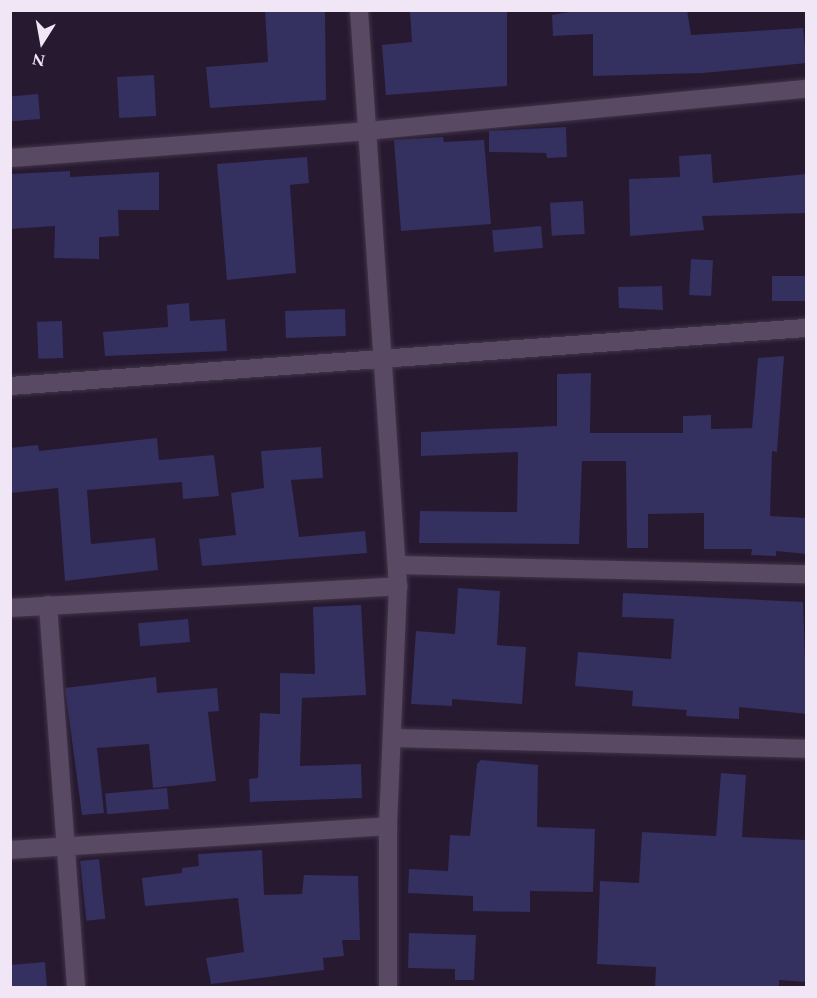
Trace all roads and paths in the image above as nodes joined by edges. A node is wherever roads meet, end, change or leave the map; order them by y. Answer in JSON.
{"nodes":[{"id":1,"x":359,"y":10,"type":"edge"},
{"id":2,"x":807,"y":89,"type":"edge"},
{"id":3,"x":367,"y":131,"type":"junction"},
{"id":4,"x":10,"y":158,"type":"edge"},
{"id":5,"x":807,"y":328,"type":"edge"},
{"id":6,"x":383,"y":358,"type":"junction"},
{"id":7,"x":10,"y":386,"type":"edge"},
{"id":8,"x":397,"y":565,"type":"junction"},
{"id":9,"x":807,"y":574,"type":"edge"},
{"id":10,"x":398,"y":586,"type":"junction"},
{"id":11,"x":48,"y":605,"type":"junction"},
{"id":12,"x":10,"y":608,"type":"edge"},
{"id":13,"x":394,"y":738,"type":"junction"},
{"id":14,"x":807,"y":749,"type":"edge"},
{"id":15,"x":388,"y":826,"type":"junction"},
{"id":16,"x":65,"y":846,"type":"junction"},
{"id":17,"x":10,"y":850,"type":"edge"},
{"id":18,"x":76,"y":987,"type":"edge"},
{"id":19,"x":388,"y":987,"type":"edge"}],
"edges":[{"from":1,"to":3,"type":"street"},
{"from":2,"to":3,"type":"street"},
{"from":3,"to":4,"type":"street"},
{"from":3,"to":6,"type":"street"},
{"from":5,"to":6,"type":"street"},
{"from":6,"to":7,"type":"street"},
{"from":6,"to":8,"type":"street"},
{"from":8,"to":9,"type":"street"},
{"from":8,"to":10,"type":"street"},
{"from":10,"to":11,"type":"street"},
{"from":10,"to":13,"type":"street"},
{"from":11,"to":12,"type":"street"},
{"from":11,"to":16,"type":"street"},
{"from":13,"to":14,"type":"street"},
{"from":13,"to":15,"type":"street"},
{"from":15,"to":16,"type":"street"},
{"from":15,"to":19,"type":"street"},
{"from":16,"to":17,"type":"street"},
{"from":16,"to":18,"type":"street"}]}
